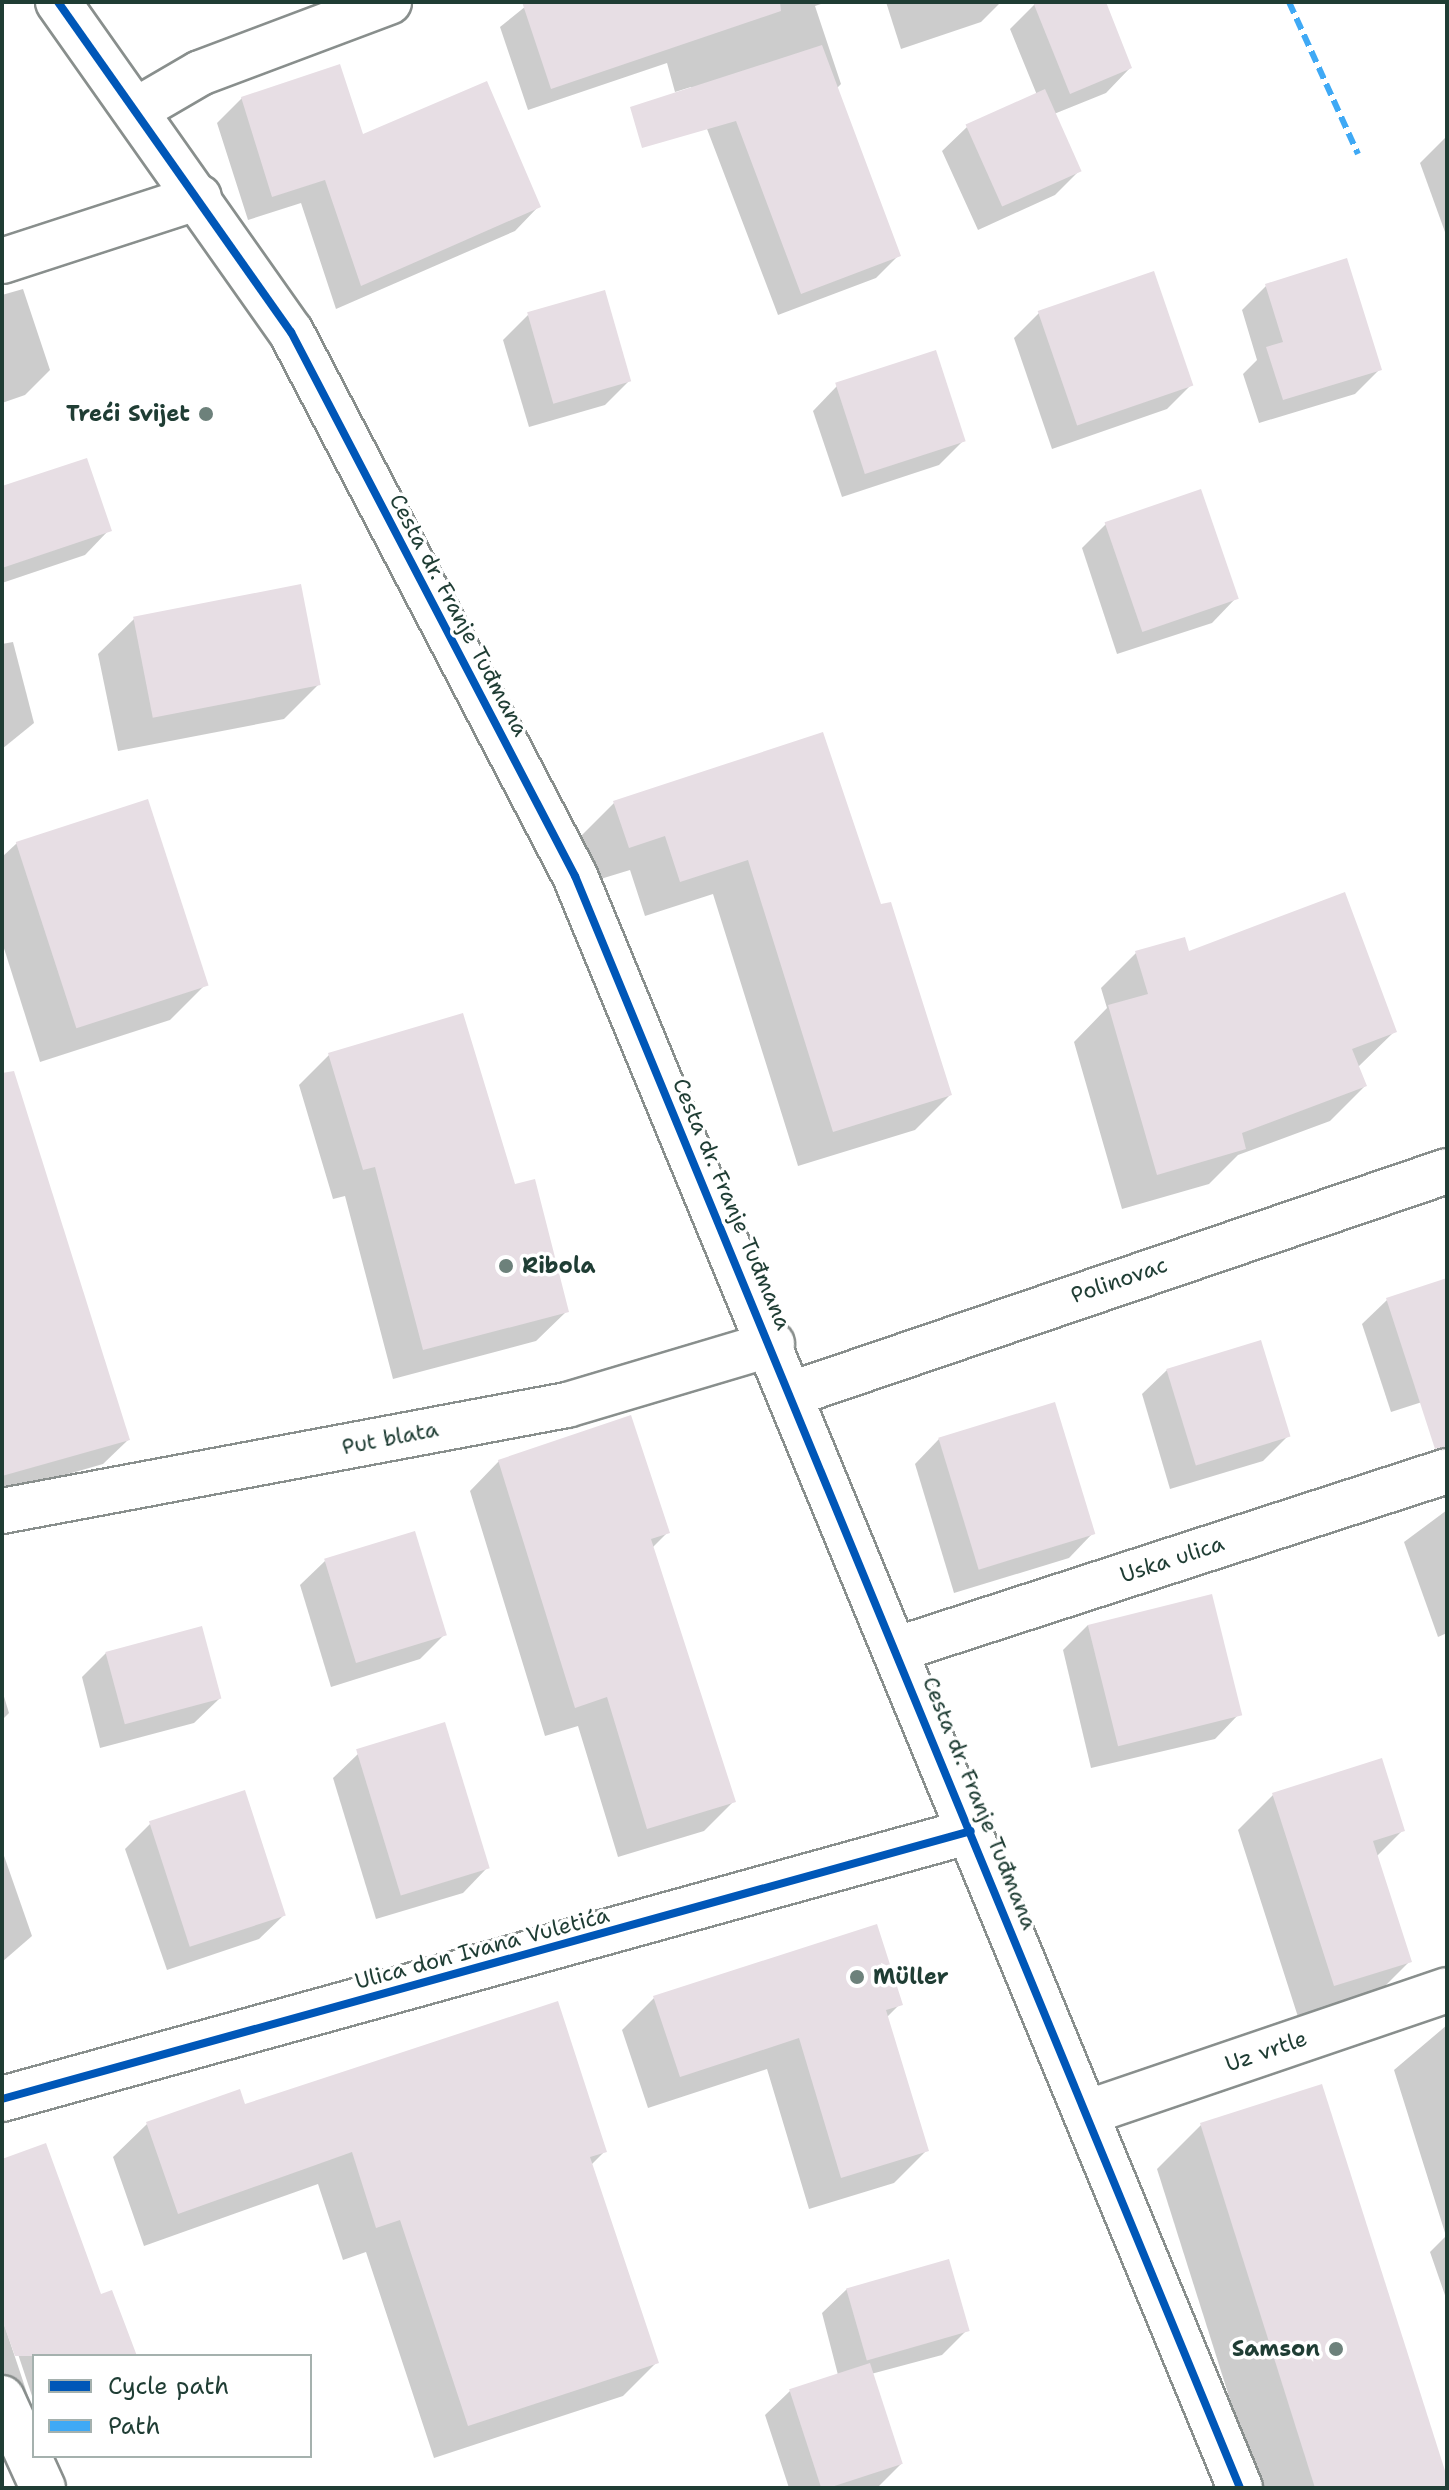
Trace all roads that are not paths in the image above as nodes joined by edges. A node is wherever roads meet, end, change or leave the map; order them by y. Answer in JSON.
{"nodes":[{"id":1,"x":58,"y":2,"type":"edge"},
{"id":2,"x":389,"y":2,"type":"edge"},
{"id":3,"x":140,"y":108,"type":"junction"},
{"id":4,"x":199,"y":197,"type":"junction"},
{"id":5,"x":2,"y":261,"type":"edge"},
{"id":6,"x":1447,"y":1171,"type":"edge"},
{"id":7,"x":772,"y":1344,"type":"junction"},
{"id":8,"x":792,"y":1394,"type":"junction"},
{"id":9,"x":1447,"y":1471,"type":"edge"},
{"id":10,"x":2,"y":1511,"type":"edge"},
{"id":11,"x":898,"y":1649,"type":"junction"},
{"id":12,"x":971,"y":1831,"type":"junction"},
{"id":13,"x":1447,"y":1990,"type":"edge"},
{"id":14,"x":2,"y":2099,"type":"edge"},
{"id":15,"x":1086,"y":2113,"type":"junction"},
{"id":16,"x":2,"y":2398,"type":"edge"},
{"id":17,"x":43,"y":2488,"type":"edge"},
{"id":18,"x":1240,"y":2488,"type":"edge"}],
"edges":[{"from":1,"to":3,"type":"street","name":"Cesta dr. Franje Tuđmana"},
{"from":2,"to":3,"type":"street"},
{"from":3,"to":4,"type":"street","name":"Cesta dr. Franje Tuđmana"},
{"from":4,"to":5,"type":"street"},
{"from":4,"to":7,"type":"street","name":"Cesta dr. Franje Tuđmana"},
{"from":6,"to":8,"type":"street","name":"Polinovac"},
{"from":7,"to":8,"type":"street","name":"Cesta dr. Franje Tuđmana"},
{"from":7,"to":10,"type":"street","name":"Put blata"},
{"from":8,"to":11,"type":"street","name":"Cesta dr. Franje Tuđmana"},
{"from":9,"to":11,"type":"street","name":"Uska ulica"},
{"from":11,"to":12,"type":"street","name":"Cesta dr. Franje Tuđmana"},
{"from":12,"to":14,"type":"street","name":"Ulica don Ivana Vuletića"},
{"from":12,"to":15,"type":"street","name":"Cesta dr. Franje Tuđmana"},
{"from":13,"to":15,"type":"street","name":"Uz vrtle"},
{"from":15,"to":18,"type":"street","name":"Cesta dr. Franje Tuđmana"},
{"from":16,"to":17,"type":"street"}]}
